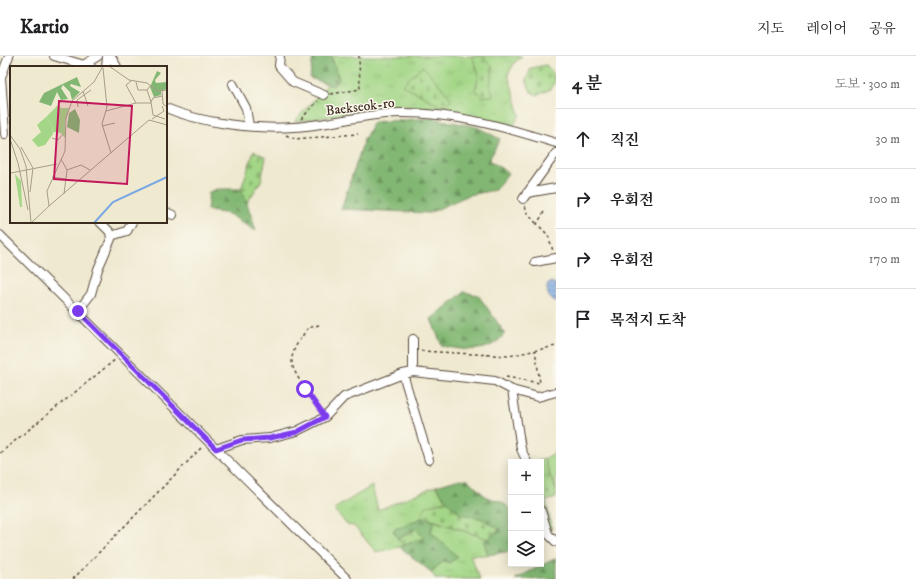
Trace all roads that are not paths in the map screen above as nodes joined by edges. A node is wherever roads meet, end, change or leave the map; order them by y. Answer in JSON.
{"nodes":[{"id":1,"x":8,"y":56,"type":"edge"},
{"id":2,"x":54,"y":56,"type":"edge"},
{"id":3,"x":98,"y":56,"type":"edge"},
{"id":4,"x":107,"y":56,"type":"edge"},
{"id":5,"x":111,"y":56,"type":"edge"},
{"id":6,"x":280,"y":56,"type":"edge"},
{"id":7,"x":85,"y":66,"type":"edge"},
{"id":8,"x":106,"y":66,"type":"edge"},
{"id":9,"x":116,"y":66,"type":"edge"},
{"id":10,"x":233,"y":84,"type":"dead end"},
{"id":11,"x":324,"y":95,"type":"road end"},
{"id":12,"x":167,"y":108,"type":"edge"},
{"id":13,"x":249,"y":126,"type":"junction"},
{"id":14,"x":5,"y":134,"type":"edge"},
{"id":15,"x":556,"y":143,"type":"edge"},
{"id":16,"x":556,"y":153,"type":"edge"},
{"id":17,"x":556,"y":188,"type":"edge"},
{"id":18,"x":101,"y":223,"type":"edge"},
{"id":19,"x":131,"y":223,"type":"edge"},
{"id":20,"x":0,"y":235,"type":"edge"},
{"id":21,"x":111,"y":236,"type":"junction"},
{"id":22,"x":556,"y":258,"type":"edge"},
{"id":23,"x":535,"y":262,"type":"dead end"},
{"id":24,"x":78,"y":311,"type":"junction"},
{"id":25,"x":413,"y":339,"type":"dead end"},
{"id":26,"x":413,"y":372,"type":"junction"},
{"id":27,"x":403,"y":374,"type":"junction"},
{"id":28,"x":512,"y":390,"type":"junction"},
{"id":29,"x":556,"y":392,"type":"edge"},
{"id":30,"x":216,"y":449,"type":"junction"},
{"id":31,"x":526,"y":459,"type":"edge"},
{"id":32,"x":429,"y":460,"type":"dead end"},
{"id":33,"x":544,"y":521,"type":"edge"},
{"id":34,"x":556,"y":542,"type":"edge"},
{"id":35,"x":347,"y":579,"type":"edge"}],
"edges":[{"from":1,"to":14,"type":"street"},
{"from":2,"to":7,"type":"street"},
{"from":3,"to":7,"type":"street"},
{"from":4,"to":8,"type":"street"},
{"from":5,"to":9,"type":"street"},
{"from":6,"to":11,"type":"street"},
{"from":10,"to":13,"type":"street"},
{"from":12,"to":13,"type":"street","name":"Baekseok-ro"},
{"from":13,"to":15,"type":"street","name":"Baekseok-ro"},
{"from":16,"to":17,"type":"street"},
{"from":18,"to":21,"type":"street"},
{"from":19,"to":21,"type":"street"},
{"from":20,"to":24,"type":"street"},
{"from":21,"to":24,"type":"street"},
{"from":22,"to":23,"type":"street"},
{"from":24,"to":30,"type":"street"},
{"from":25,"to":26,"type":"street"},
{"from":26,"to":27,"type":"street"},
{"from":26,"to":28,"type":"street"},
{"from":27,"to":30,"type":"street"},
{"from":27,"to":32,"type":"street"},
{"from":28,"to":29,"type":"street"},
{"from":28,"to":31,"type":"street"},
{"from":30,"to":35,"type":"street"},
{"from":33,"to":34,"type":"street"}]}
